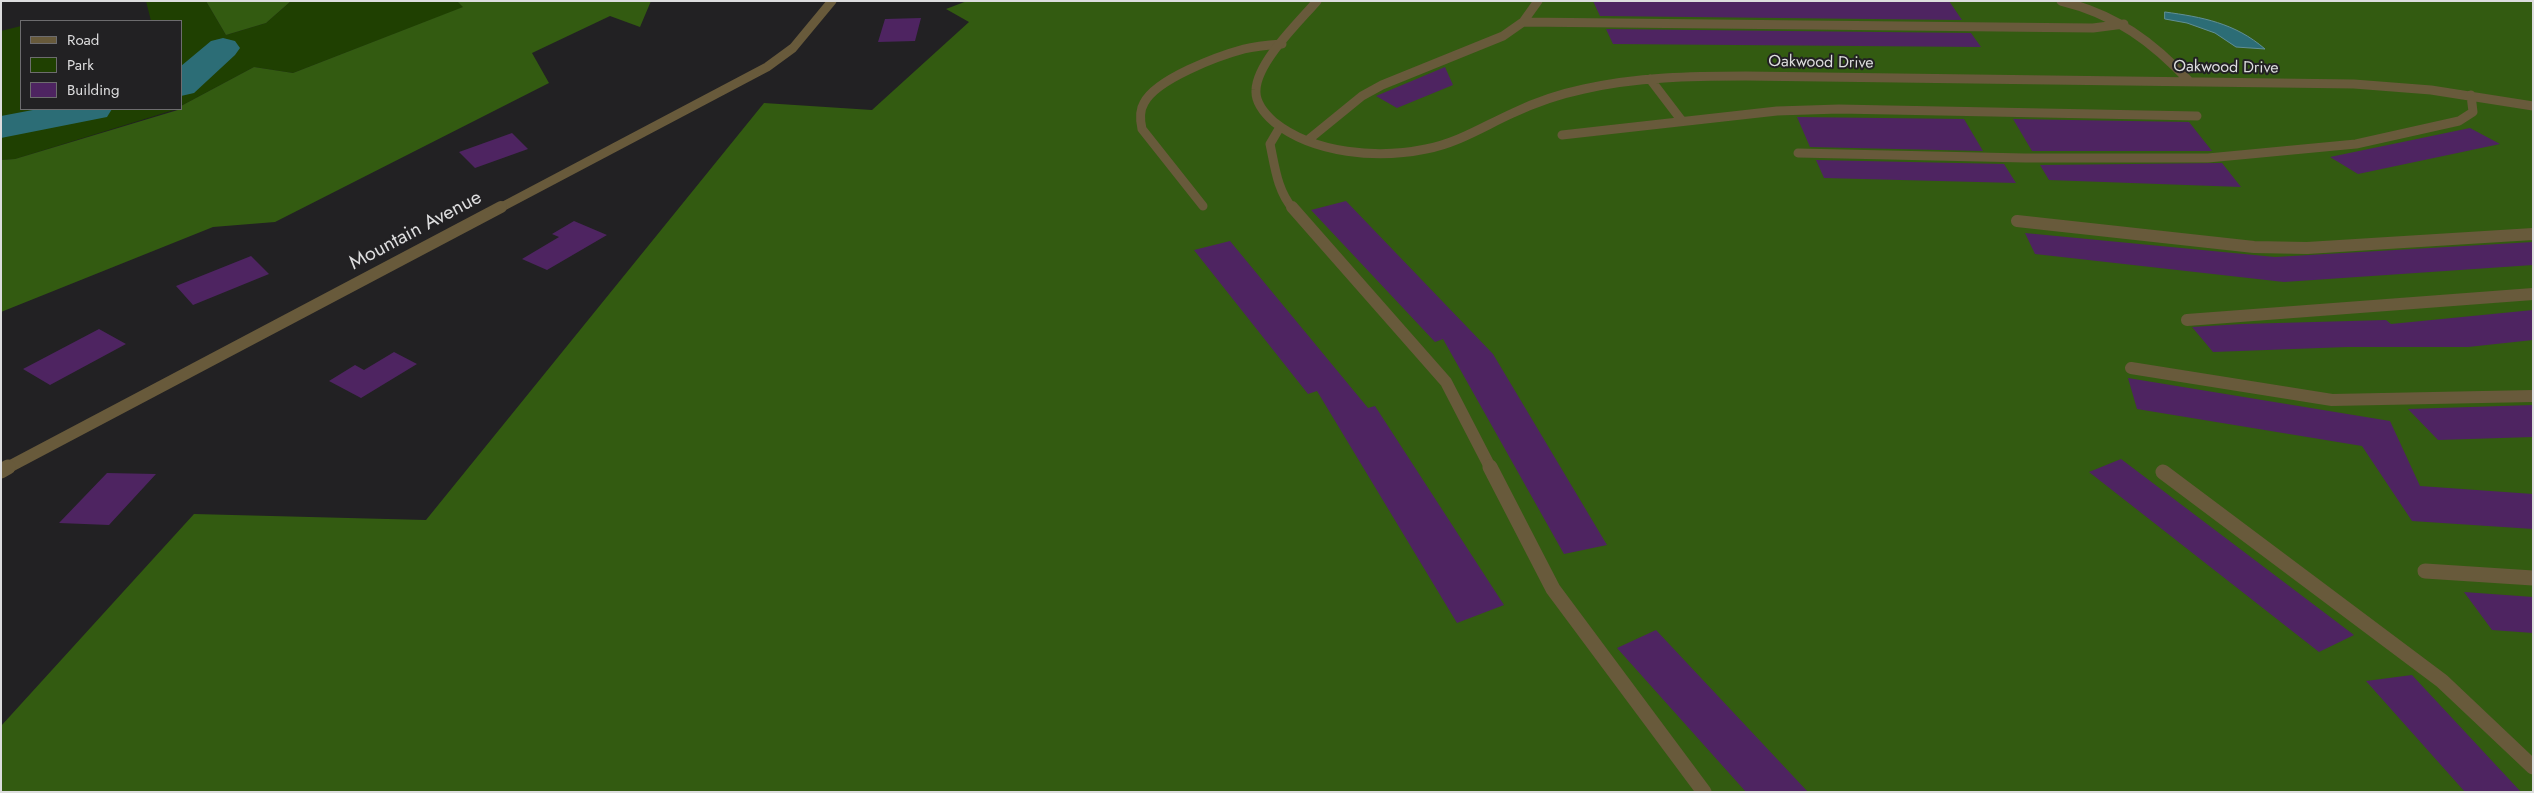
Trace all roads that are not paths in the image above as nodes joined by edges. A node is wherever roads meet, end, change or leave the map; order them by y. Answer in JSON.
{"nodes":[{"id":1,"x":832,"y":1,"type":"edge"},
{"id":2,"x":1317,"y":1,"type":"edge"},
{"id":3,"x":1538,"y":1,"type":"edge"},
{"id":4,"x":2060,"y":1,"type":"edge"},
{"id":5,"x":1523,"y":22,"type":"junction"},
{"id":6,"x":2124,"y":24,"type":"junction"},
{"id":7,"x":1282,"y":44,"type":"junction"},
{"id":8,"x":1650,"y":79,"type":"junction"},
{"id":9,"x":2190,"y":82,"type":"junction"},
{"id":10,"x":2470,"y":95,"type":"junction"},
{"id":11,"x":2533,"y":106,"type":"edge"},
{"id":12,"x":2198,"y":116,"type":"dead end"},
{"id":13,"x":1682,"y":121,"type":"junction"},
{"id":14,"x":1280,"y":127,"type":"junction"},
{"id":15,"x":1562,"y":135,"type":"dead end"},
{"id":16,"x":1308,"y":140,"type":"junction"},
{"id":17,"x":1798,"y":153,"type":"dead end"},
{"id":18,"x":1203,"y":206,"type":"dead end"},
{"id":19,"x":2017,"y":221,"type":"dead end"},
{"id":20,"x":2533,"y":234,"type":"edge"},
{"id":21,"x":2533,"y":294,"type":"edge"},
{"id":22,"x":2187,"y":320,"type":"dead end"},
{"id":23,"x":2131,"y":368,"type":"dead end"},
{"id":24,"x":2533,"y":396,"type":"edge"},
{"id":25,"x":1,"y":471,"type":"edge"},
{"id":26,"x":2163,"y":472,"type":"dead end"},
{"id":27,"x":2425,"y":571,"type":"dead end"},
{"id":28,"x":2533,"y":578,"type":"edge"},
{"id":29,"x":2533,"y":767,"type":"edge"},
{"id":30,"x":1704,"y":792,"type":"edge"}],
"edges":[{"from":1,"to":25,"type":"street","name":"Mountain Avenue"},
{"from":2,"to":7,"type":"street","name":"Oakwood Drive"},
{"from":3,"to":5,"type":"street"},
{"from":4,"to":6,"type":"street"},
{"from":5,"to":6,"type":"street"},
{"from":5,"to":16,"type":"street"},
{"from":6,"to":9,"type":"street"},
{"from":7,"to":14,"type":"street","name":"Oakwood Drive"},
{"from":7,"to":18,"type":"street"},
{"from":8,"to":9,"type":"street","name":"Oakwood Drive"},
{"from":8,"to":13,"type":"street"},
{"from":8,"to":16,"type":"street","name":"Oakwood Drive"},
{"from":9,"to":10,"type":"street","name":"Oakwood Drive"},
{"from":10,"to":11,"type":"street","name":"Oakwood Drive"},
{"from":10,"to":17,"type":"street"},
{"from":12,"to":13,"type":"street"},
{"from":13,"to":15,"type":"street"},
{"from":14,"to":16,"type":"street","name":"Oakwood Drive"},
{"from":14,"to":30,"type":"street"},
{"from":19,"to":20,"type":"street"},
{"from":21,"to":22,"type":"street"},
{"from":23,"to":24,"type":"street"},
{"from":26,"to":29,"type":"street"},
{"from":27,"to":28,"type":"street"}]}
